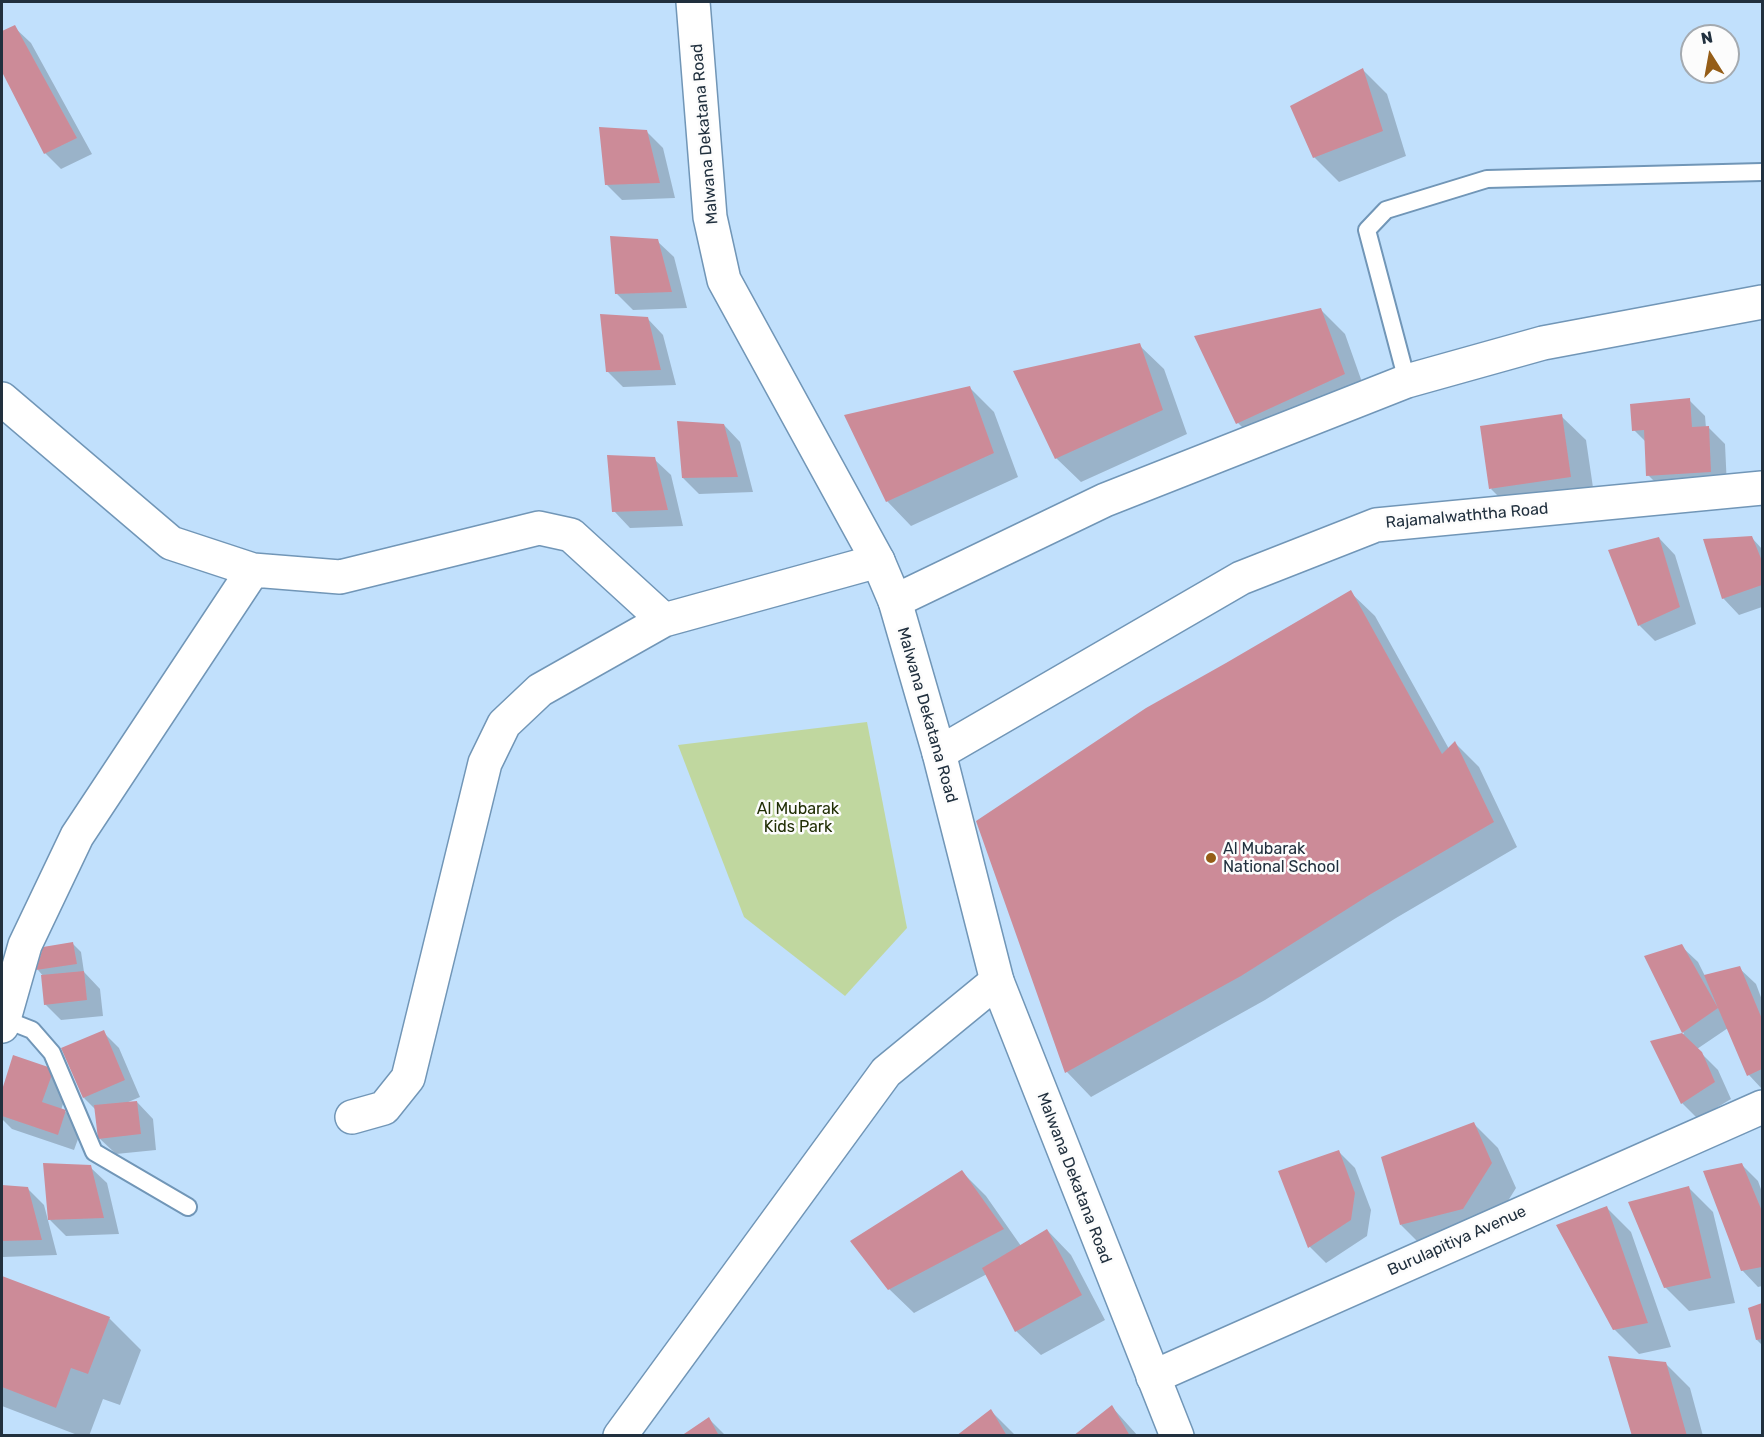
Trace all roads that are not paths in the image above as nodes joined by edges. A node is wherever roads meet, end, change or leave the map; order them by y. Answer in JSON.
{"nodes":[{"id":1,"x":693,"y":2,"type":"edge"},
{"id":2,"x":1762,"y":172,"type":"edge"},
{"id":3,"x":1762,"y":302,"type":"edge"},
{"id":4,"x":1407,"y":381,"type":"junction"},
{"id":5,"x":2,"y":399,"type":"edge"},
{"id":6,"x":1762,"y":488,"type":"edge"},
{"id":7,"x":878,"y":561,"type":"junction"},
{"id":8,"x":253,"y":570,"type":"junction"},
{"id":9,"x":895,"y":601,"type":"junction"},
{"id":10,"x":664,"y":620,"type":"junction"},
{"id":11,"x":939,"y":753,"type":"junction"},
{"id":12,"x":997,"y":981,"type":"junction"},
{"id":13,"x":2,"y":1021,"type":"edge"},
{"id":14,"x":1762,"y":1107,"type":"edge"},
{"id":15,"x":352,"y":1117,"type":"dead end"},
{"id":16,"x":188,"y":1207,"type":"dead end"},
{"id":17,"x":1153,"y":1377,"type":"junction"},
{"id":18,"x":620,"y":1436,"type":"edge"},
{"id":19,"x":1177,"y":1436,"type":"edge"}],
"edges":[{"from":1,"to":7,"type":"street","name":"Malwana Dekatana Road"},
{"from":2,"to":4,"type":"lane"},
{"from":3,"to":4,"type":"street"},
{"from":4,"to":9,"type":"street"},
{"from":5,"to":8,"type":"street"},
{"from":6,"to":11,"type":"street","name":"Rajamalwaththa Road"},
{"from":7,"to":9,"type":"street","name":"Malwana Dekatana Road"},
{"from":7,"to":10,"type":"street"},
{"from":8,"to":10,"type":"street"},
{"from":8,"to":13,"type":"street"},
{"from":9,"to":11,"type":"street","name":"Malwana Dekatana Road"},
{"from":10,"to":15,"type":"street"},
{"from":11,"to":12,"type":"street","name":"Malwana Dekatana Road"},
{"from":12,"to":17,"type":"street","name":"Malwana Dekatana Road"},
{"from":12,"to":18,"type":"street"},
{"from":13,"to":16,"type":"lane"},
{"from":14,"to":17,"type":"street","name":"Burulapitiya Avenue"},
{"from":17,"to":19,"type":"street","name":"Malwana Dekatana Road"}]}
